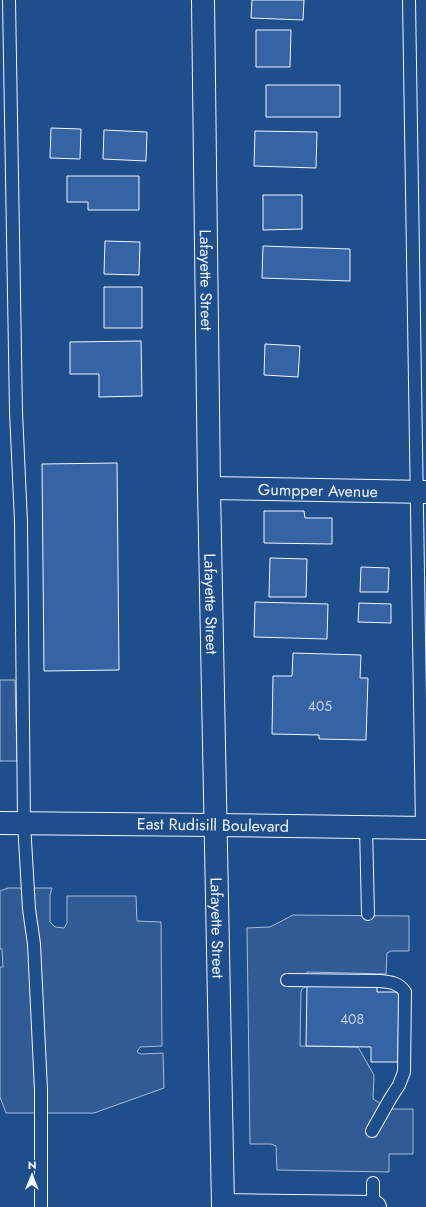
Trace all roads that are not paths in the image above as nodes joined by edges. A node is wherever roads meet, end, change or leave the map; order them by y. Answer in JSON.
{"nodes":[{"id":1,"x":9,"y":0,"type":"edge"},
{"id":2,"x":203,"y":0,"type":"edge"},
{"id":3,"x":409,"y":0,"type":"edge"},
{"id":4,"x":209,"y":488,"type":"junction"},
{"id":5,"x":422,"y":492,"type":"edge"},
{"id":6,"x":0,"y":823,"type":"edge"},
{"id":7,"x":24,"y":823,"type":"junction"},
{"id":8,"x":215,"y":825,"type":"junction"},
{"id":9,"x":366,"y":827,"type":"junction"},
{"id":10,"x":424,"y":828,"type":"edge"},
{"id":11,"x":368,"y":914,"type":"dead end"},
{"id":12,"x":287,"y":980,"type":"dead end"},
{"id":13,"x":372,"y":1131,"type":"dead end"},
{"id":14,"x":373,"y":1183,"type":"dead end"},
{"id":15,"x":223,"y":1206,"type":"edge"},
{"id":16,"x":41,"y":1207,"type":"edge"},
{"id":17,"x":374,"y":1207,"type":"edge"}],
"edges":[{"from":1,"to":7,"type":"lane"},
{"from":2,"to":4,"type":"main road","name":"Lafayette Street"},
{"from":3,"to":5,"type":"lane"},
{"from":4,"to":5,"type":"main road","name":"Gumpper Avenue"},
{"from":4,"to":8,"type":"main road","name":"Lafayette Street"},
{"from":5,"to":10,"type":"lane"},
{"from":6,"to":7,"type":"main road","name":"East Rudisill Boulevard"},
{"from":7,"to":8,"type":"main road","name":"East Rudisill Boulevard"},
{"from":7,"to":16,"type":"lane"},
{"from":8,"to":9,"type":"main road","name":"East Rudisill Boulevard"},
{"from":8,"to":15,"type":"main road","name":"Lafayette Street"},
{"from":9,"to":10,"type":"main road","name":"East Rudisill Boulevard"},
{"from":9,"to":11,"type":"lane"},
{"from":12,"to":13,"type":"lane"},
{"from":14,"to":17,"type":"lane"},
{"from":15,"to":17,"type":"main road"}]}
